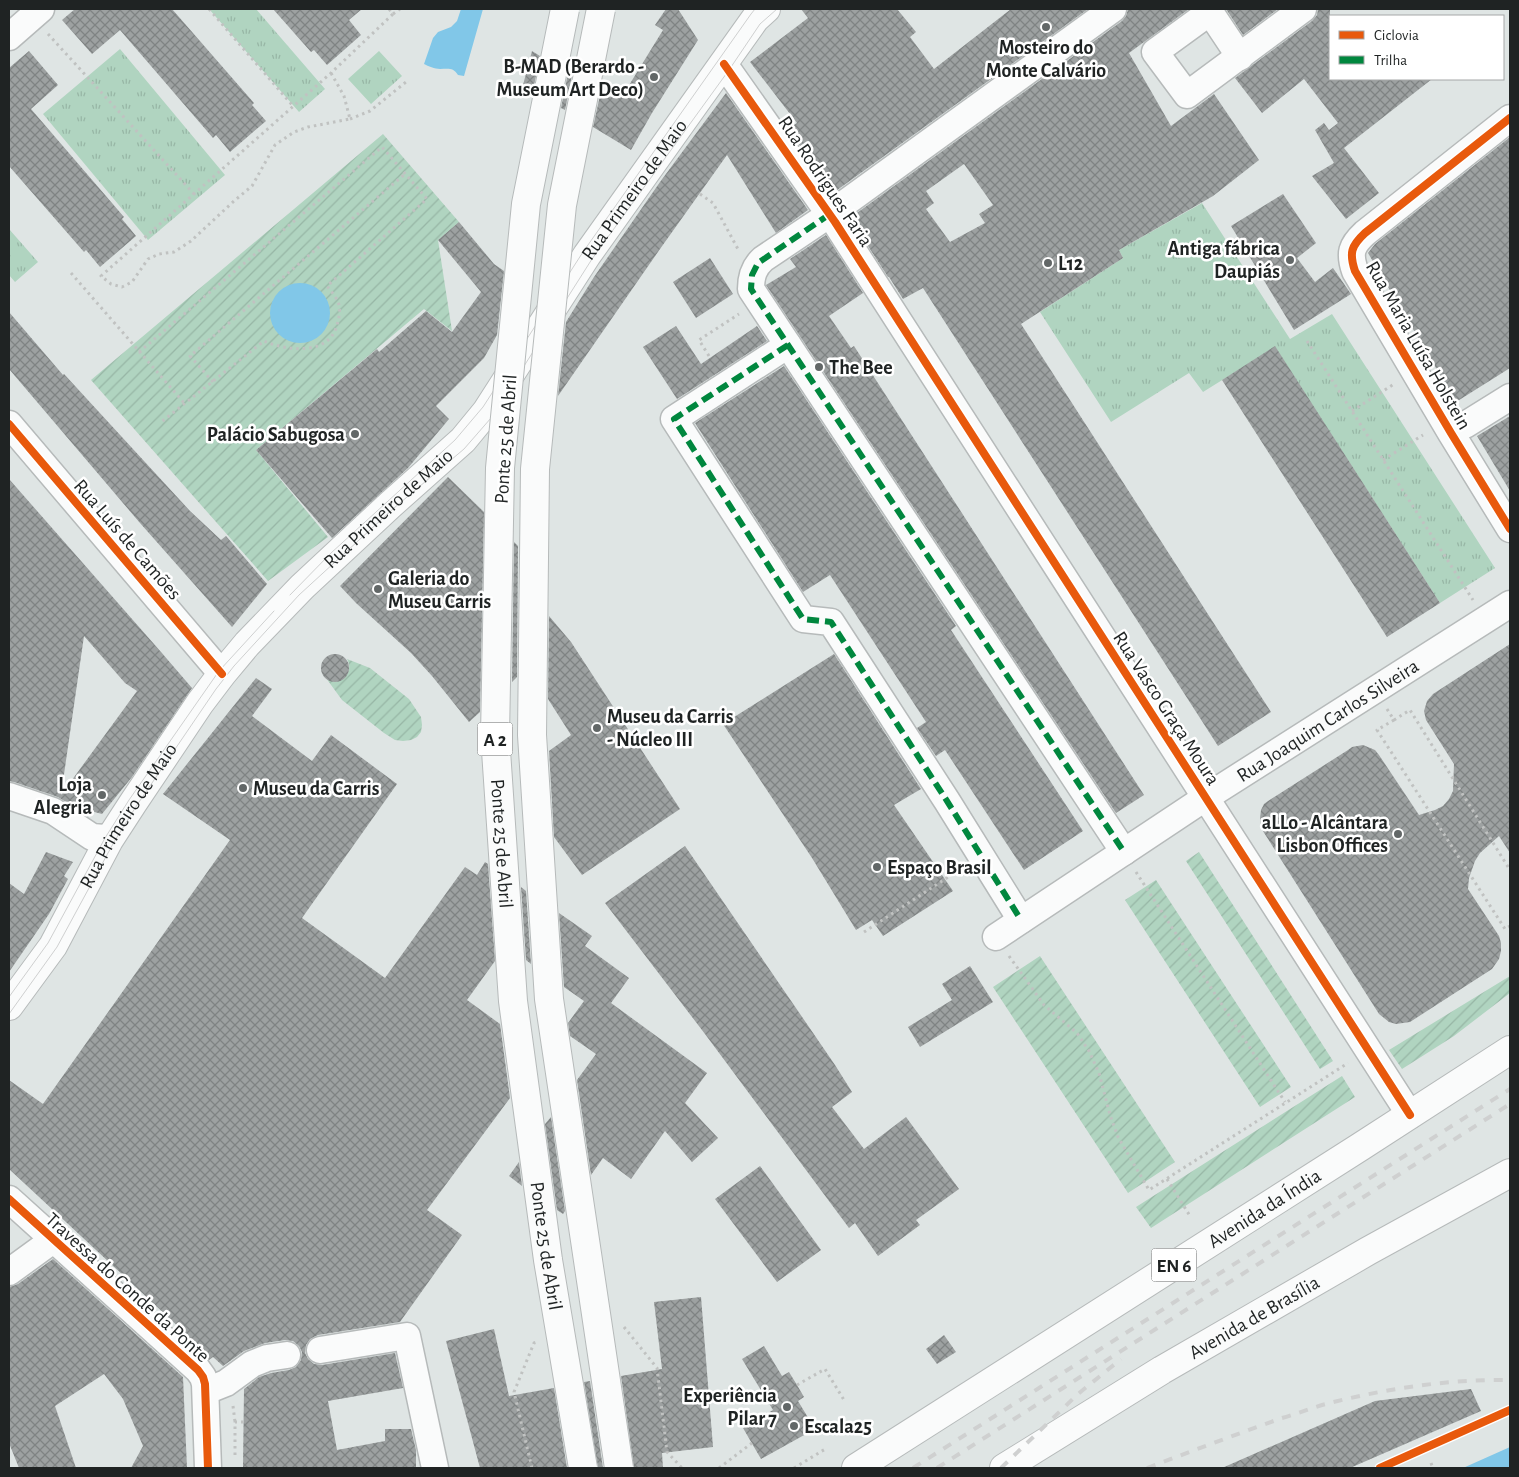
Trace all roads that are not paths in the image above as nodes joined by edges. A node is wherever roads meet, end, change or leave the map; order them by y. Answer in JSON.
{"nodes":[{"id":1,"x":565,"y":9,"type":"edge"},
{"id":2,"x":601,"y":9,"type":"edge"},
{"id":3,"x":766,"y":9,"type":"edge"},
{"id":4,"x":1113,"y":9,"type":"edge"},
{"id":5,"x":1303,"y":9,"type":"edge"},
{"id":6,"x":1209,"y":10,"type":"edge"},
{"id":7,"x":37,"y":13,"type":"edge"},
{"id":8,"x":9,"y":37,"type":"edge"},
{"id":9,"x":1240,"y":57,"type":"junction"},
{"id":10,"x":724,"y":64,"type":"junction"},
{"id":11,"x":1510,"y":118,"type":"edge"},
{"id":12,"x":830,"y":214,"type":"junction"},
{"id":13,"x":898,"y":319,"type":"joint"},
{"id":14,"x":788,"y":345,"type":"junction"},
{"id":15,"x":1510,"y":397,"type":"edge"},
{"id":16,"x":1455,"y":423,"type":"junction"},
{"id":17,"x":9,"y":424,"type":"edge"},
{"id":18,"x":1510,"y":529,"type":"edge"},
{"id":19,"x":1510,"y":604,"type":"edge"},
{"id":20,"x":222,"y":674,"type":"junction"},
{"id":21,"x":9,"y":796,"type":"edge"},
{"id":22,"x":1205,"y":798,"type":"junction"},
{"id":23,"x":109,"y":840,"type":"junction"},
{"id":24,"x":1124,"y":852,"type":"junction"},
{"id":25,"x":1020,"y":920,"type":"junction"},
{"id":26,"x":996,"y":937,"type":"road end"},
{"id":27,"x":9,"y":1006,"type":"edge"},
{"id":28,"x":1505,"y":1051,"type":"edge"},
{"id":29,"x":1410,"y":1115,"type":"junction"},
{"id":30,"x":1510,"y":1173,"type":"edge"},
{"id":31,"x":9,"y":1199,"type":"edge"},
{"id":32,"x":53,"y":1240,"type":"junction"},
{"id":33,"x":9,"y":1272,"type":"edge"},
{"id":34,"x":320,"y":1350,"type":"dead end"},
{"id":35,"x":287,"y":1355,"type":"dead end"},
{"id":36,"x":206,"y":1391,"type":"junction"},
{"id":37,"x":208,"y":1468,"type":"edge"},
{"id":38,"x":435,"y":1468,"type":"edge"},
{"id":39,"x":583,"y":1468,"type":"edge"},
{"id":40,"x":619,"y":1468,"type":"edge"},
{"id":41,"x":856,"y":1468,"type":"edge"},
{"id":42,"x":1004,"y":1468,"type":"edge"}],
"edges":[{"from":1,"to":39,"type":"main road","name":"Ponte 25 de Abril","number":"A 2","bridge":true},
{"from":2,"to":40,"type":"main road","name":"Ponte 25 de Abril","number":"A 2","bridge":true},
{"from":3,"to":10,"type":"main road","name":"Rua Primeiro de Maio"},
{"from":4,"to":12,"type":"street","name":"Rua Rodrigues Faria"},
{"from":5,"to":9,"type":"street"},
{"from":6,"to":9,"type":"street"},
{"from":6,"to":9,"type":"street"},
{"from":7,"to":8,"type":"street"},
{"from":10,"to":12,"type":"street","name":"Rua Rodrigues Faria"},
{"from":10,"to":20,"type":"main road","name":"Rua Primeiro de Maio"},
{"from":11,"to":16,"type":"street","name":"Rua Maria Luísa Holstein"},
{"from":12,"to":13,"type":"street","name":"Rua Rodrigues Faria"},
{"from":12,"to":14,"type":"street"},
{"from":13,"to":22,"type":"street","name":"Rua Vasco Graça Moura"},
{"from":14,"to":24,"type":"street"},
{"from":14,"to":25,"type":"street"},
{"from":15,"to":16,"type":"street"},
{"from":16,"to":18,"type":"street","name":"Rua Maria Luísa Holstein"},
{"from":17,"to":20,"type":"street","name":"Rua Luís de Camões"},
{"from":19,"to":22,"type":"street","name":"Rua Joaquim Carlos Silveira"},
{"from":20,"to":23,"type":"main road","name":"Rua Primeiro de Maio"},
{"from":21,"to":23,"type":"street"},
{"from":22,"to":24,"type":"street","name":"Rua Joaquim Carlos Silveira"},
{"from":22,"to":29,"type":"street","name":"Rua Vasco Graça Moura"},
{"from":23,"to":27,"type":"main road","name":"Rua Primeiro de Maio"},
{"from":24,"to":25,"type":"street","name":"Rua Joaquim Carlos Silveira"},
{"from":25,"to":26,"type":"street","name":"Rua Joaquim Carlos Silveira"},
{"from":28,"to":29,"type":"main road","name":"Avenida da Índia","number":"EN 6"},
{"from":29,"to":41,"type":"main road","name":"Avenida da Índia","number":"EN 6"},
{"from":30,"to":42,"type":"main road","name":"Avenida de Brasília"},
{"from":31,"to":32,"type":"street","name":"Travessa do Conde da Ponte"},
{"from":32,"to":33,"type":"street"},
{"from":32,"to":36,"type":"street","name":"Travessa do Conde da Ponte"},
{"from":34,"to":38,"type":"street"},
{"from":35,"to":36,"type":"street"},
{"from":36,"to":37,"type":"street","name":"Travessa do Conde da Ponte"}]}
